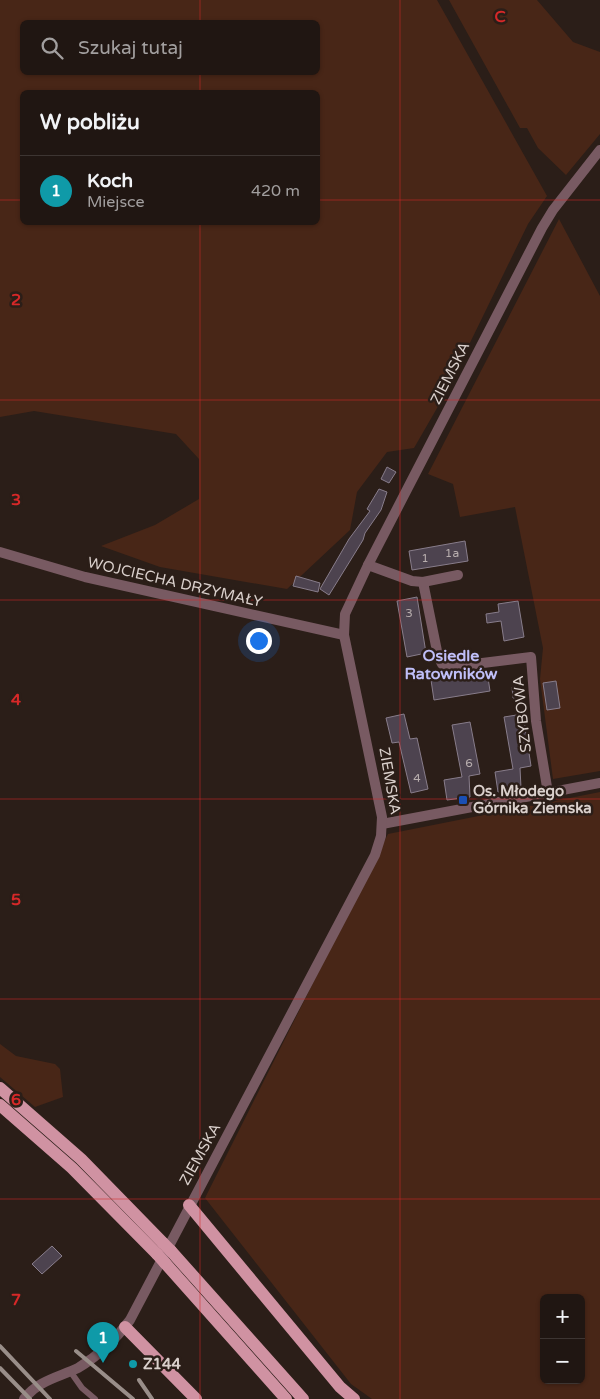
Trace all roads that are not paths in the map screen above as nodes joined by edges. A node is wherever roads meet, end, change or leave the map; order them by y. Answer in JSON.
{"nodes":[{"id":1,"x":600,"y":150,"type":"edge"},
{"id":2,"x":0,"y":552,"type":"edge"},
{"id":3,"x":368,"y":565,"type":"junction"},
{"id":4,"x":458,"y":575,"type":"dead end"},
{"id":5,"x":424,"y":582,"type":"junction"},
{"id":6,"x":344,"y":635,"type":"junction"},
{"id":7,"x":600,"y":783,"type":"edge"},
{"id":8,"x":548,"y":793,"type":"junction"},
{"id":9,"x":382,"y":824,"type":"junction"},
{"id":10,"x":0,"y":1088,"type":"edge"},
{"id":11,"x":0,"y":1105,"type":"edge"},
{"id":12,"x":189,"y":1205,"type":"junction"},
{"id":13,"x":125,"y":1328,"type":"junction"},
{"id":14,"x":70,"y":1371,"type":"junction"},
{"id":15,"x":24,"y":1399,"type":"edge"},
{"id":16,"x":95,"y":1399,"type":"edge"},
{"id":17,"x":196,"y":1399,"type":"edge"},
{"id":18,"x":286,"y":1399,"type":"edge"},
{"id":19,"x":303,"y":1399,"type":"edge"},
{"id":20,"x":354,"y":1399,"type":"edge"}],
"edges":[{"from":1,"to":3,"type":"street","name":"ZIEMSKA"},
{"from":2,"to":6,"type":"street","name":"WOJCIECHA DRZYMAŁY"},
{"from":3,"to":5,"type":"street"},
{"from":3,"to":6,"type":"street","name":"ZIEMSKA"},
{"from":4,"to":5,"type":"street"},
{"from":5,"to":8,"type":"street","name":"SZYBOWA"},
{"from":6,"to":9,"type":"street","name":"ZIEMSKA"},
{"from":7,"to":8,"type":"street"},
{"from":8,"to":9,"type":"street"},
{"from":9,"to":12,"type":"street","name":"ZIEMSKA"},
{"from":10,"to":19,"type":"main road"},
{"from":11,"to":18,"type":"main road"},
{"from":12,"to":13,"type":"street","name":"ZIEMSKA"},
{"from":12,"to":20,"type":"main road"},
{"from":13,"to":14,"type":"street","name":"ZIEMSKA"},
{"from":13,"to":17,"type":"main road"},
{"from":14,"to":15,"type":"street","name":"ZIEMSKA"},
{"from":14,"to":16,"type":"lane"}]}
